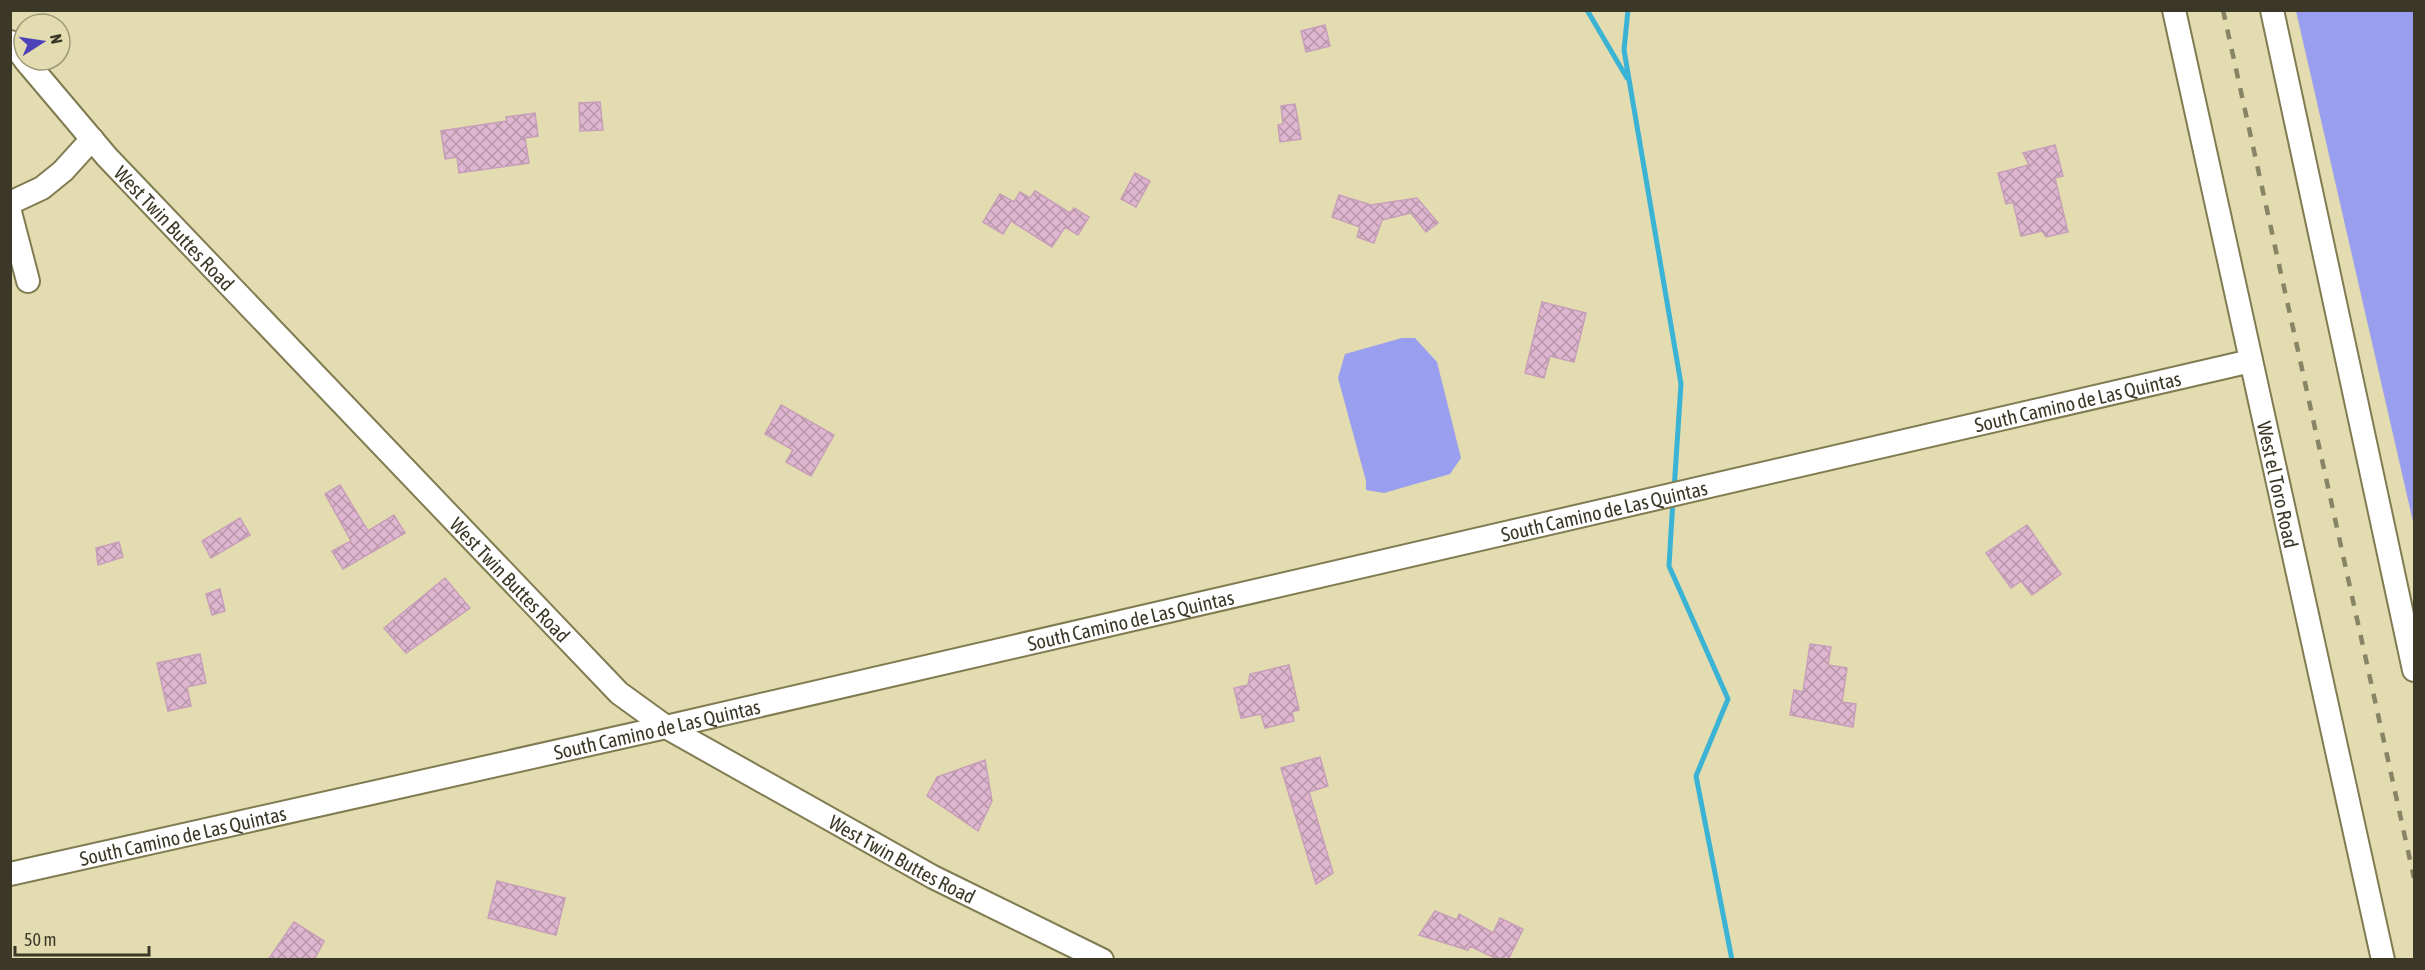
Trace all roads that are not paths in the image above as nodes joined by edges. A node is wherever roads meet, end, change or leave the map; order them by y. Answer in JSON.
{"nodes":[{"id":1,"x":2174,"y":10,"type":"edge"},
{"id":2,"x":2272,"y":10,"type":"edge"},
{"id":3,"x":36,"y":72,"type":"edge"},
{"id":4,"x":92,"y":139,"type":"junction"},
{"id":5,"x":10,"y":203,"type":"edge"},
{"id":6,"x":10,"y":212,"type":"edge"},
{"id":7,"x":28,"y":281,"type":"dead end"},
{"id":8,"x":2251,"y":361,"type":"junction"},
{"id":9,"x":2415,"y":670,"type":"edge"},
{"id":10,"x":666,"y":727,"type":"junction"},
{"id":11,"x":10,"y":874,"type":"edge"},
{"id":12,"x":1102,"y":960,"type":"edge"},
{"id":13,"x":2383,"y":960,"type":"edge"}],
"edges":[{"from":1,"to":8,"type":"street","name":"West el Toro Road"},
{"from":2,"to":9,"type":"street"},
{"from":3,"to":4,"type":"street","name":"West Twin Buttes Road"},
{"from":4,"to":5,"type":"street"},
{"from":4,"to":10,"type":"street","name":"West Twin Buttes Road"},
{"from":6,"to":7,"type":"street"},
{"from":8,"to":10,"type":"street","name":"South Camino de Las Quintas"},
{"from":8,"to":13,"type":"street","name":"West el Toro Road"},
{"from":10,"to":11,"type":"street","name":"South Camino de Las Quintas"},
{"from":10,"to":12,"type":"street","name":"West Twin Buttes Road"}]}
